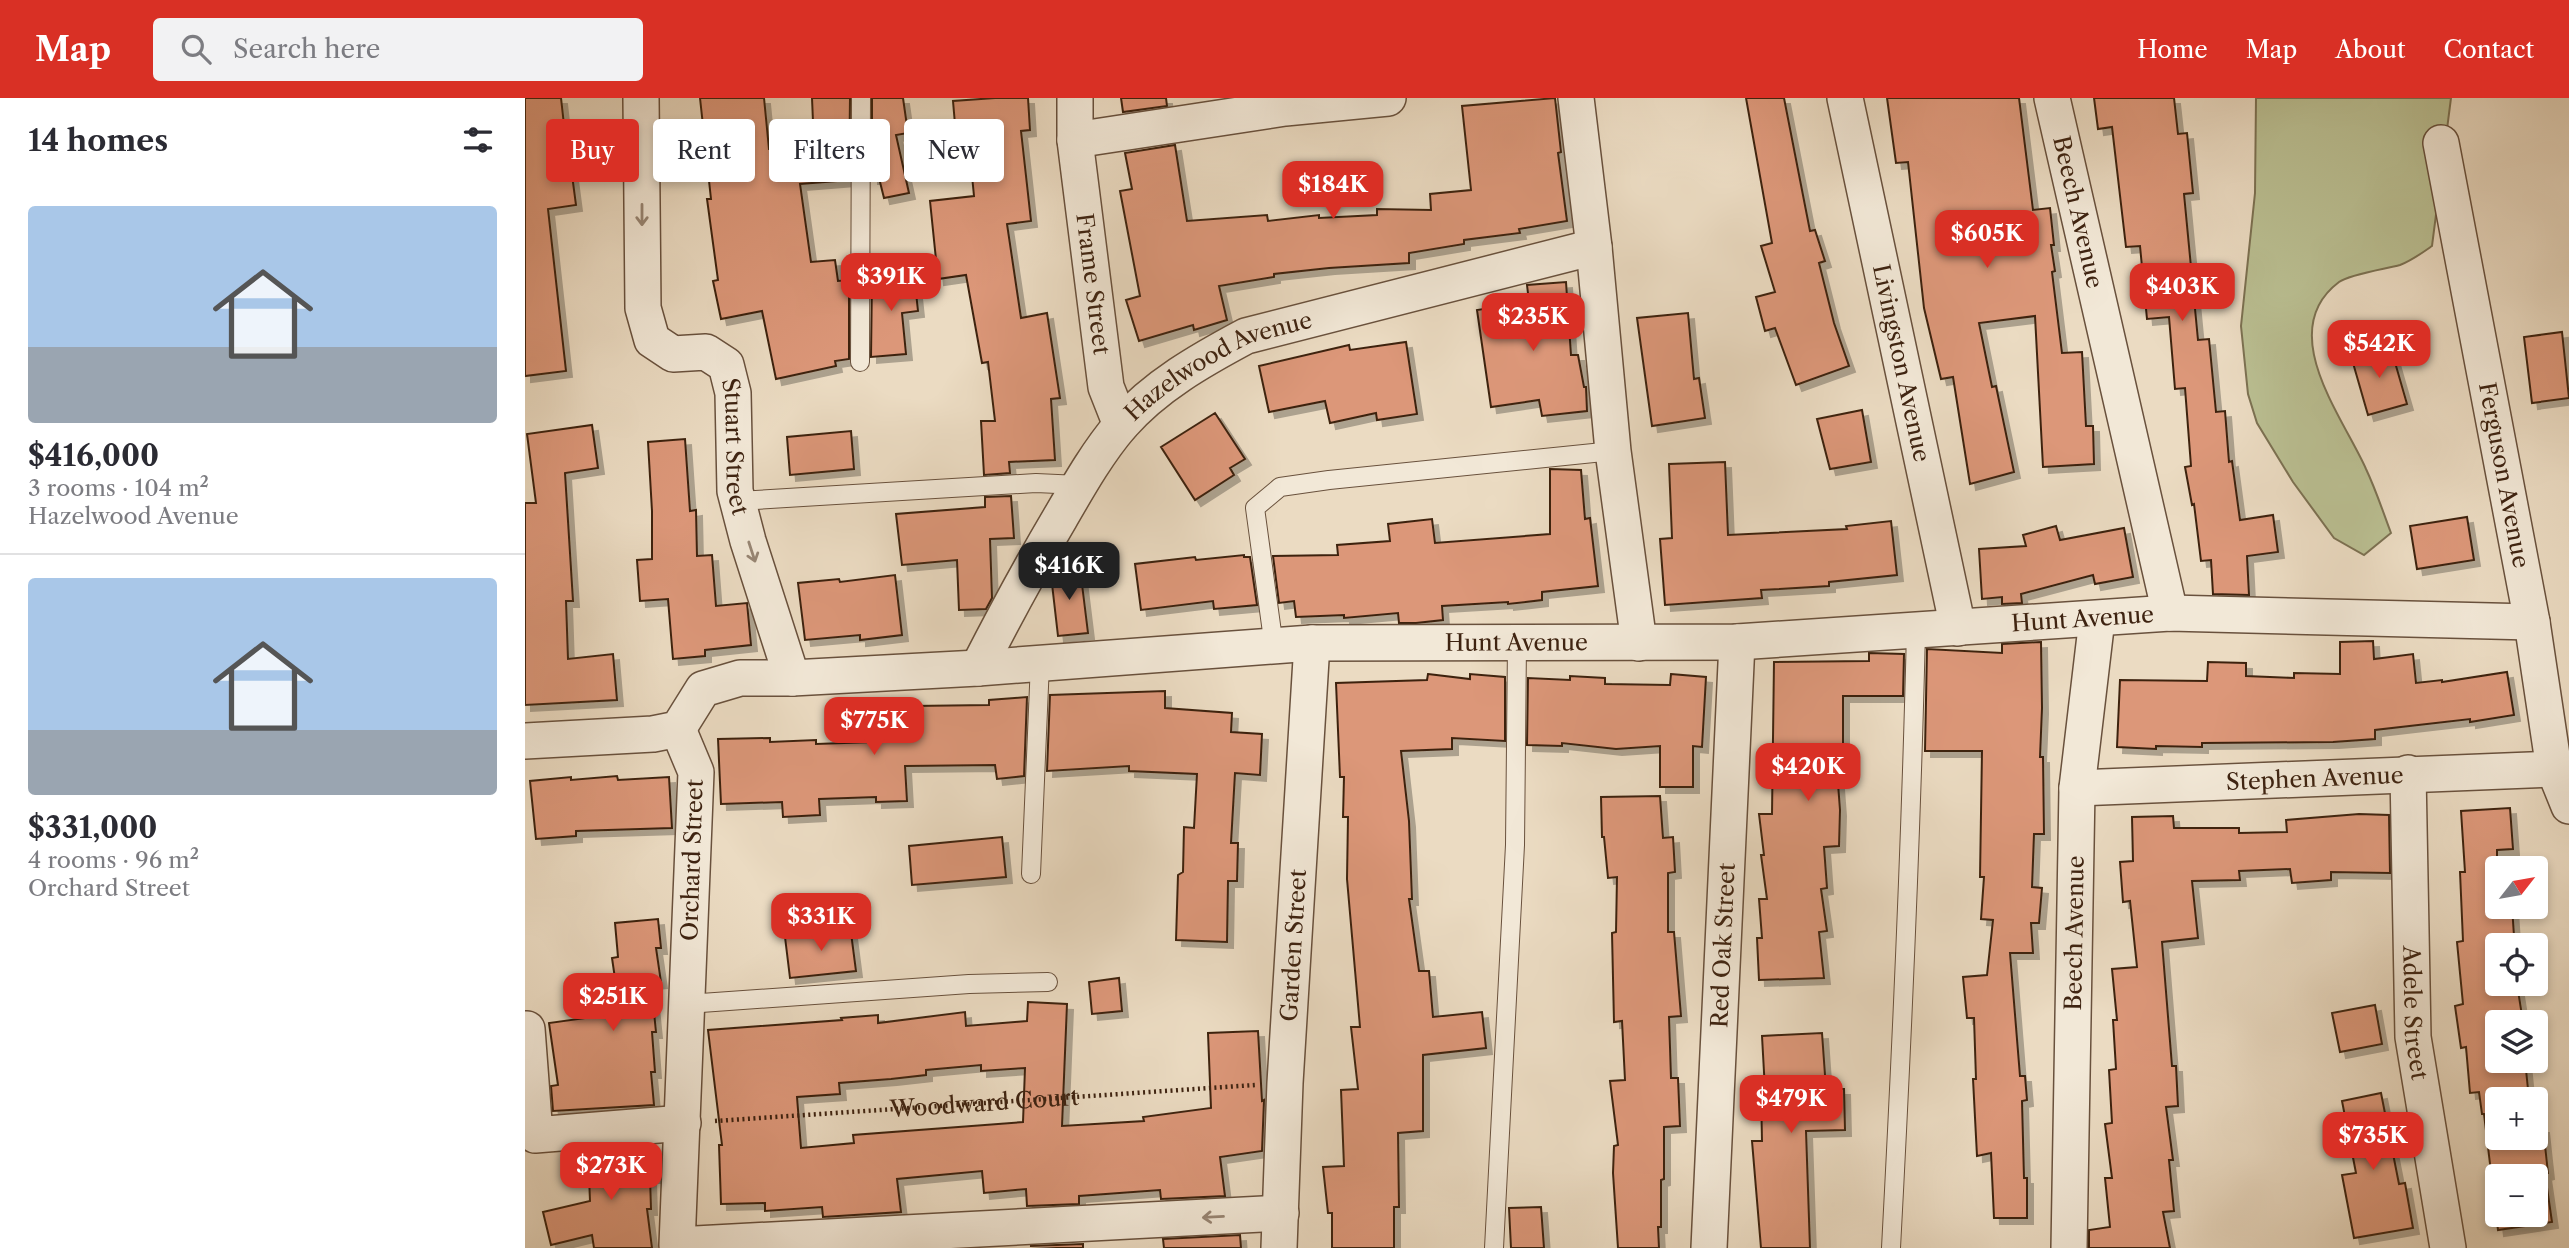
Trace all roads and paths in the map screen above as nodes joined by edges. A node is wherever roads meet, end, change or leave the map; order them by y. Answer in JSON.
{"nodes":[{"id":1,"x":641,"y":98,"type":"edge"},
{"id":2,"x":861,"y":98,"type":"edge"},
{"id":3,"x":1075,"y":98,"type":"edge"},
{"id":4,"x":1388,"y":98,"type":"edge"},
{"id":5,"x":1576,"y":98,"type":"edge"},
{"id":6,"x":1845,"y":98,"type":"edge"},
{"id":7,"x":2052,"y":98,"type":"edge"},
{"id":8,"x":1285,"y":103,"type":"edge"},
{"id":9,"x":1075,"y":140,"type":"junction"},
{"id":10,"x":2441,"y":143,"type":"dead end"},
{"id":11,"x":1594,"y":247,"type":"junction"},
{"id":12,"x":860,"y":362,"type":"dead end"},
{"id":13,"x":1121,"y":425,"type":"junction"},
{"id":14,"x":1613,"y":451,"type":"junction"},
{"id":15,"x":1079,"y":485,"type":"junction"},
{"id":16,"x":738,"y":501,"type":"junction"},
{"id":17,"x":2169,"y":612,"type":"junction"},
{"id":18,"x":2097,"y":619,"type":"junction"},
{"id":19,"x":2532,"y":622,"type":"junction"},
{"id":20,"x":1958,"y":628,"type":"junction"},
{"id":21,"x":1916,"y":631,"type":"junction"},
{"id":22,"x":1737,"y":642,"type":"junction"},
{"id":23,"x":1312,"y":643,"type":"junction"},
{"id":24,"x":1517,"y":643,"type":"junction"},
{"id":25,"x":1639,"y":643,"type":"junction"},
{"id":26,"x":1274,"y":647,"type":"junction"},
{"id":27,"x":1040,"y":663,"type":"junction"},
{"id":28,"x":978,"y":668,"type":"junction"},
{"id":29,"x":792,"y":678,"type":"junction"},
{"id":30,"x":678,"y":729,"type":"junction"},
{"id":31,"x":525,"y":741,"type":"edge"},
{"id":32,"x":2554,"y":769,"type":"junction"},
{"id":33,"x":2408,"y":773,"type":"junction"},
{"id":34,"x":2077,"y":788,"type":"junction"},
{"id":35,"x":2569,"y":806,"type":"edge"},
{"id":36,"x":1031,"y":874,"type":"dead end"},
{"id":37,"x":1048,"y":982,"type":"dead end"},
{"id":38,"x":687,"y":1004,"type":"junction"},
{"id":39,"x":527,"y":1029,"type":"edge"},
{"id":40,"x":1285,"y":1083,"type":"junction"},
{"id":41,"x":683,"y":1123,"type":"junction"},
{"id":42,"x":1281,"y":1213,"type":"junction"},
{"id":43,"x":1279,"y":1248,"type":"edge"},
{"id":44,"x":1494,"y":1248,"type":"edge"},
{"id":45,"x":1709,"y":1248,"type":"edge"},
{"id":46,"x":1891,"y":1248,"type":"edge"},
{"id":47,"x":2069,"y":1248,"type":"edge"},
{"id":48,"x":2448,"y":1248,"type":"edge"}],
"edges":[{"from":1,"to":16,"type":"street","name":"Stuart Street","one_way":true},
{"from":2,"to":12,"type":"lane"},
{"from":3,"to":9,"type":"street","name":"Frame Street"},
{"from":4,"to":8,"type":"street"},
{"from":5,"to":11,"type":"street"},
{"from":6,"to":20,"type":"street","name":"Livingston Avenue"},
{"from":7,"to":17,"type":"street","name":"Beech Avenue"},
{"from":8,"to":9,"type":"street"},
{"from":9,"to":13,"type":"street","name":"Frame Street"},
{"from":10,"to":19,"type":"street","name":"Ferguson Avenue"},
{"from":11,"to":13,"type":"street","name":"Hazelwood Avenue"},
{"from":11,"to":14,"type":"street"},
{"from":13,"to":15,"type":"street","name":"Hazelwood Avenue"},
{"from":14,"to":25,"type":"street"},
{"from":14,"to":26,"type":"lane"},
{"from":15,"to":16,"type":"lane"},
{"from":15,"to":28,"type":"street","name":"Hazelwood Avenue"},
{"from":16,"to":29,"type":"street","name":"Stuart Street","one_way":true},
{"from":17,"to":18,"type":"street","name":"Hunt Avenue"},
{"from":17,"to":19,"type":"street","name":"Hunt Avenue"},
{"from":18,"to":20,"type":"street","name":"Hunt Avenue"},
{"from":18,"to":34,"type":"street","name":"Beech Avenue"},
{"from":19,"to":32,"type":"street","name":"Ferguson Avenue"},
{"from":20,"to":21,"type":"street","name":"Hunt Avenue"},
{"from":21,"to":22,"type":"street","name":"Hunt Avenue"},
{"from":21,"to":46,"type":"lane"},
{"from":22,"to":25,"type":"street","name":"Hunt Avenue"},
{"from":22,"to":45,"type":"street","name":"Red Oak Street"},
{"from":23,"to":24,"type":"street","name":"Hunt Avenue"},
{"from":23,"to":26,"type":"street","name":"Hunt Avenue"},
{"from":23,"to":40,"type":"street","name":"Garden Street"},
{"from":24,"to":25,"type":"street","name":"Hunt Avenue"},
{"from":24,"to":44,"type":"lane"},
{"from":26,"to":27,"type":"street","name":"Hunt Avenue"},
{"from":27,"to":28,"type":"street","name":"Hunt Avenue"},
{"from":27,"to":36,"type":"lane"},
{"from":28,"to":29,"type":"street","name":"Hunt Avenue"},
{"from":29,"to":30,"type":"street","name":"Hunt Avenue"},
{"from":30,"to":31,"type":"street"},
{"from":30,"to":38,"type":"street","name":"Orchard Street"},
{"from":32,"to":33,"type":"street","name":"Stephen Avenue"},
{"from":32,"to":35,"type":"street","name":"Ferguson Avenue"},
{"from":33,"to":34,"type":"street","name":"Stephen Avenue"},
{"from":33,"to":48,"type":"street","name":"Adele Street"},
{"from":34,"to":47,"type":"street","name":"Beech Avenue"},
{"from":37,"to":38,"type":"lane"},
{"from":38,"to":41,"type":"street","name":"Orchard Street"},
{"from":39,"to":41,"type":"street"},
{"from":40,"to":41,"type":"path","name":"Woodward Court"},
{"from":40,"to":42,"type":"street","name":"Garden Street"},
{"from":42,"to":41,"type":"street","name":"Orchard Street","one_way":true},
{"from":42,"to":43,"type":"street","name":"Garden Street"}]}
